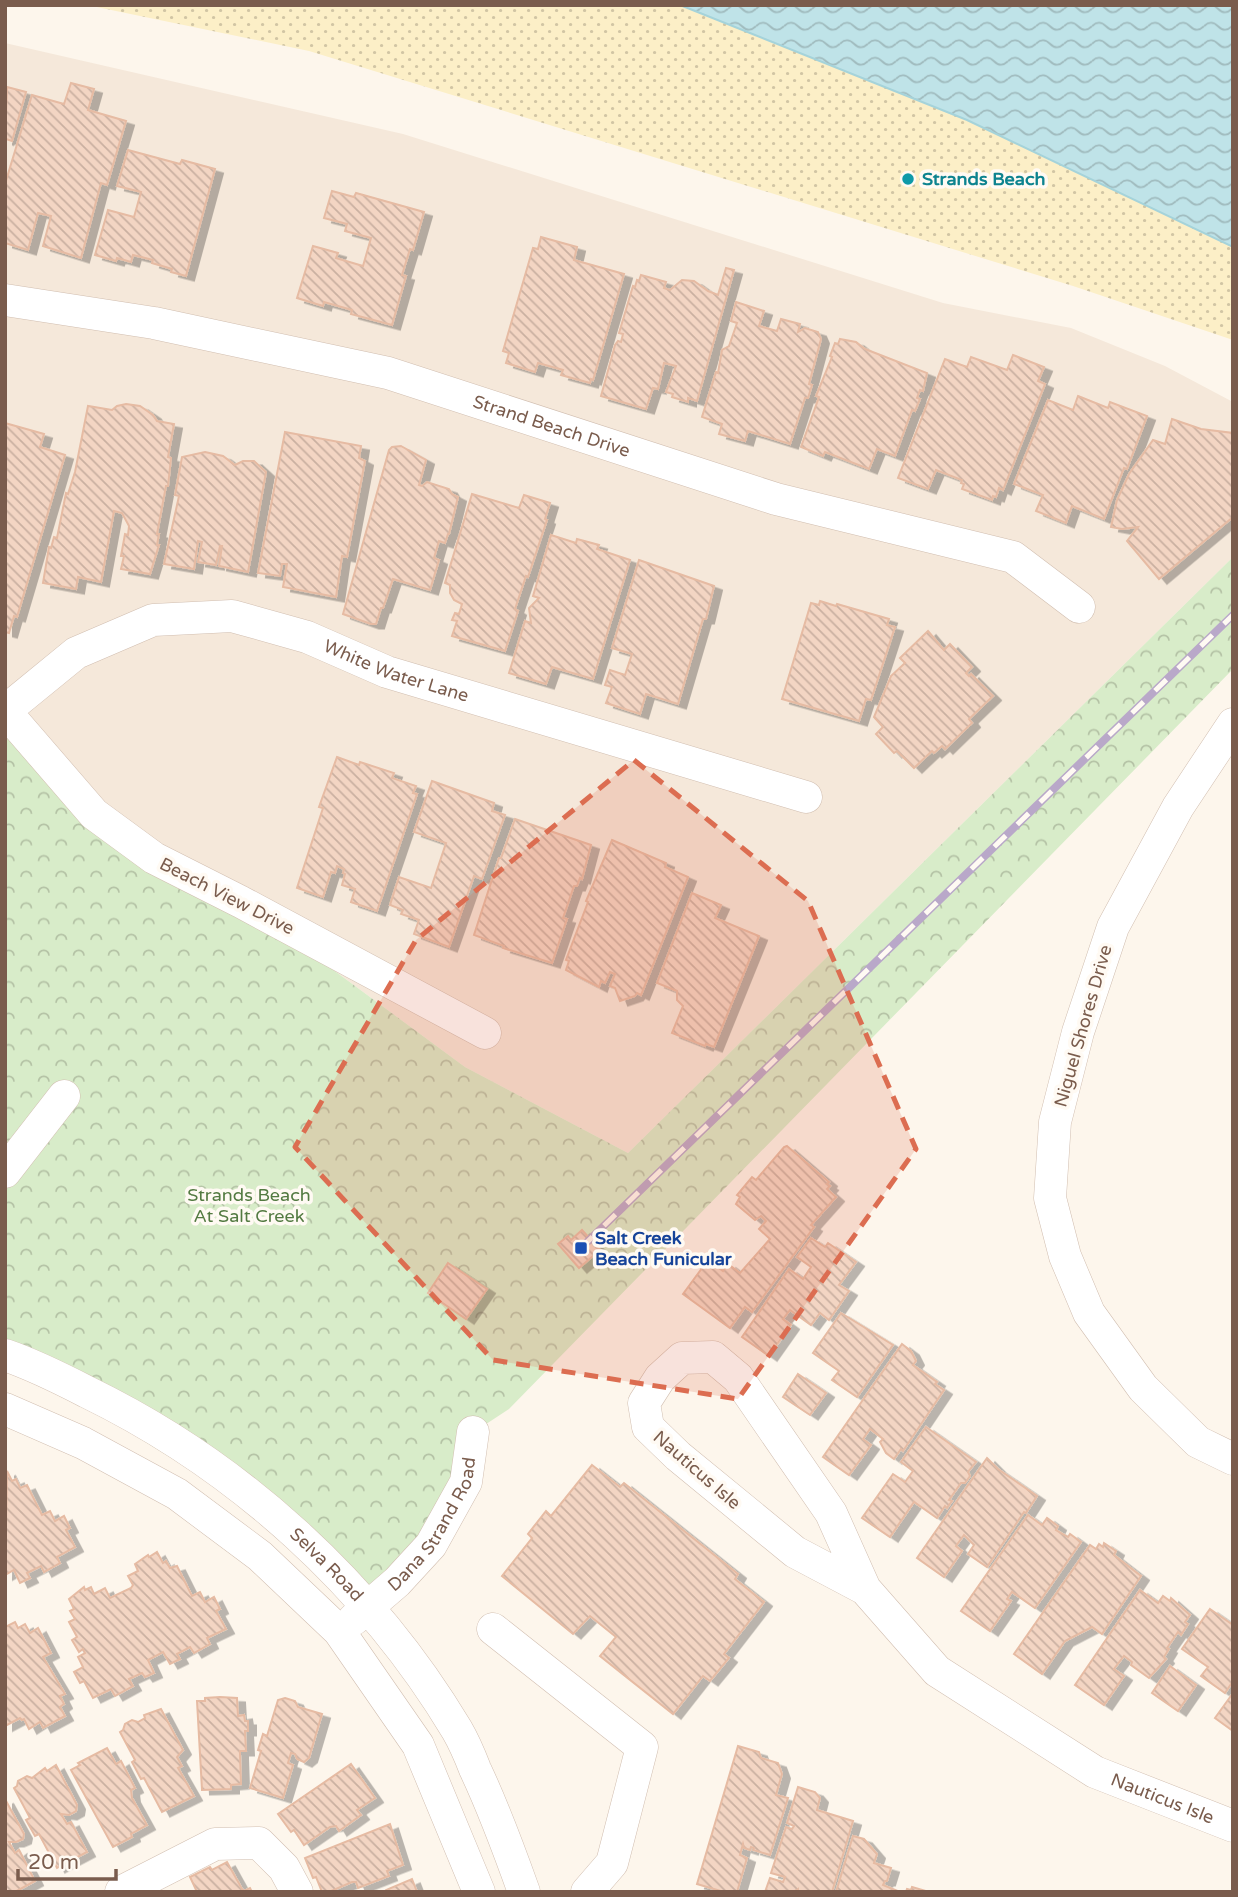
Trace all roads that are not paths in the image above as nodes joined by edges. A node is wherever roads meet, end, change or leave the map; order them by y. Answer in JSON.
{"nodes":[{"id":1,"x":5,"y":300,"type":"edge"},
{"id":2,"x":1079,"y":607,"type":"dead end"},
{"id":3,"x":5,"y":711,"type":"edge"},
{"id":4,"x":1233,"y":724,"type":"edge"},
{"id":5,"x":806,"y":797,"type":"dead end"},
{"id":6,"x":485,"y":1033,"type":"dead end"},
{"id":7,"x":64,"y":1096,"type":"dead end"},
{"id":8,"x":5,"y":1172,"type":"edge"},
{"id":9,"x":5,"y":1355,"type":"edge"},
{"id":10,"x":5,"y":1409,"type":"edge"},
{"id":11,"x":474,"y":1432,"type":"dead end"},
{"id":12,"x":1233,"y":1459,"type":"edge"},
{"id":13,"x":866,"y":1589,"type":"junction"},
{"id":14,"x":369,"y":1607,"type":"junction"},
{"id":15,"x":493,"y":1629,"type":"dead end"},
{"id":16,"x":339,"y":1630,"type":"junction"},
{"id":17,"x":1233,"y":1826,"type":"edge"},
{"id":18,"x":121,"y":1892,"type":"edge"},
{"id":19,"x":297,"y":1892,"type":"edge"},
{"id":20,"x":479,"y":1892,"type":"edge"},
{"id":21,"x":524,"y":1892,"type":"edge"},
{"id":22,"x":587,"y":1892,"type":"edge"}],
"edges":[{"from":1,"to":2,"type":"street","name":"Strand Beach Drive"},
{"from":3,"to":5,"type":"street","name":"White Water Lane"},
{"from":3,"to":6,"type":"street","name":"Beach View Drive"},
{"from":4,"to":12,"type":"street","name":"Niguel Shores Drive"},
{"from":7,"to":8,"type":"street"},
{"from":9,"to":14,"type":"street","name":"Selva Road"},
{"from":10,"to":16,"type":"street"},
{"from":11,"to":14,"type":"street","name":"Dana Strand Road"},
{"from":13,"to":13,"type":"street","name":"Nauticus Isle"},
{"from":13,"to":17,"type":"street","name":"Nauticus Isle"},
{"from":14,"to":16,"type":"street","name":"Dana Strand Road"},
{"from":14,"to":21,"type":"street","name":"Selva Road"},
{"from":15,"to":22,"type":"street"},
{"from":16,"to":20,"type":"street"},
{"from":18,"to":19,"type":"street"}]}
